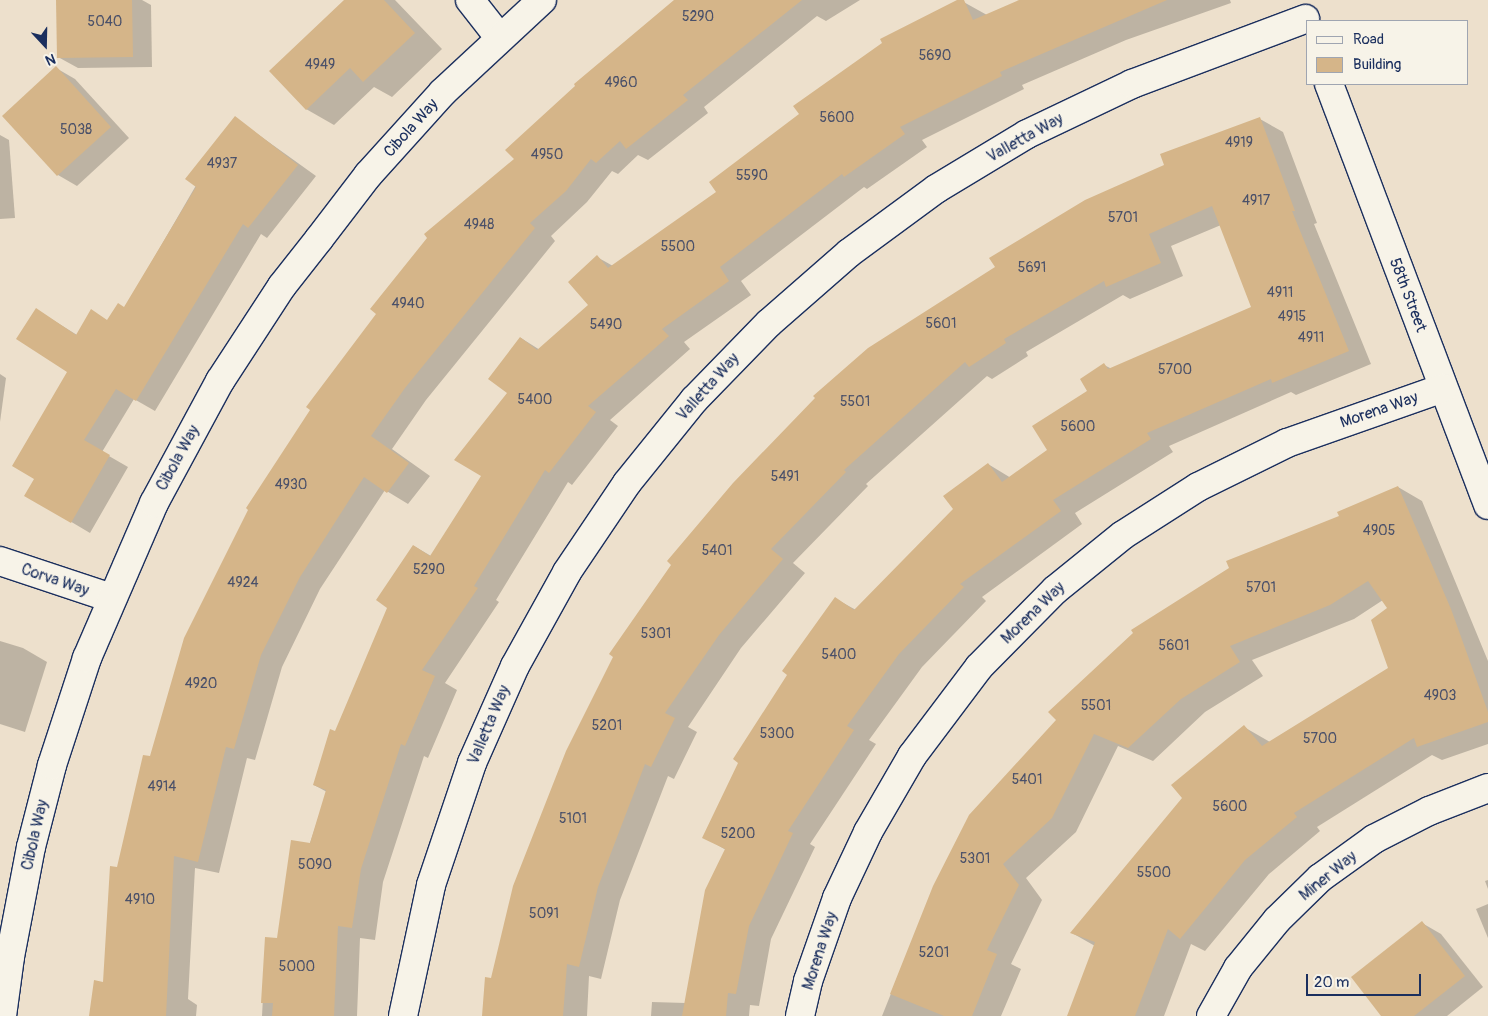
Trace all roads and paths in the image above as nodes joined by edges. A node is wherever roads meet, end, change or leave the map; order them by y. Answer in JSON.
{"nodes":[{"id":1,"x":470,"y":0,"type":"edge"},
{"id":2,"x":542,"y":0,"type":"edge"},
{"id":3,"x":1303,"y":15,"type":"edge"},
{"id":4,"x":499,"y":37,"type":"junction"},
{"id":5,"x":1329,"y":85,"type":"edge"},
{"id":6,"x":1443,"y":388,"type":"junction"},
{"id":7,"x":1488,"y":505,"type":"edge"},
{"id":8,"x":0,"y":561,"type":"edge"},
{"id":9,"x":111,"y":598,"type":"junction"},
{"id":10,"x":1488,"y":788,"type":"edge"},
{"id":11,"x":2,"y":1016,"type":"edge"},
{"id":12,"x":403,"y":1016,"type":"edge"},
{"id":13,"x":800,"y":1016,"type":"edge"},
{"id":14,"x":1211,"y":1016,"type":"edge"}],
"edges":[{"from":1,"to":4,"type":"street"},
{"from":2,"to":4,"type":"street","name":"Cibola Way"},
{"from":3,"to":12,"type":"street","name":"Valletta Way"},
{"from":4,"to":9,"type":"street","name":"Cibola Way"},
{"from":5,"to":6,"type":"street","name":"58th Street"},
{"from":6,"to":7,"type":"street","name":"58th Street"},
{"from":6,"to":13,"type":"street","name":"Morena Way"},
{"from":8,"to":9,"type":"street","name":"Corva Way"},
{"from":9,"to":11,"type":"street","name":"Cibola Way"},
{"from":10,"to":14,"type":"street","name":"Miner Way"}]}
